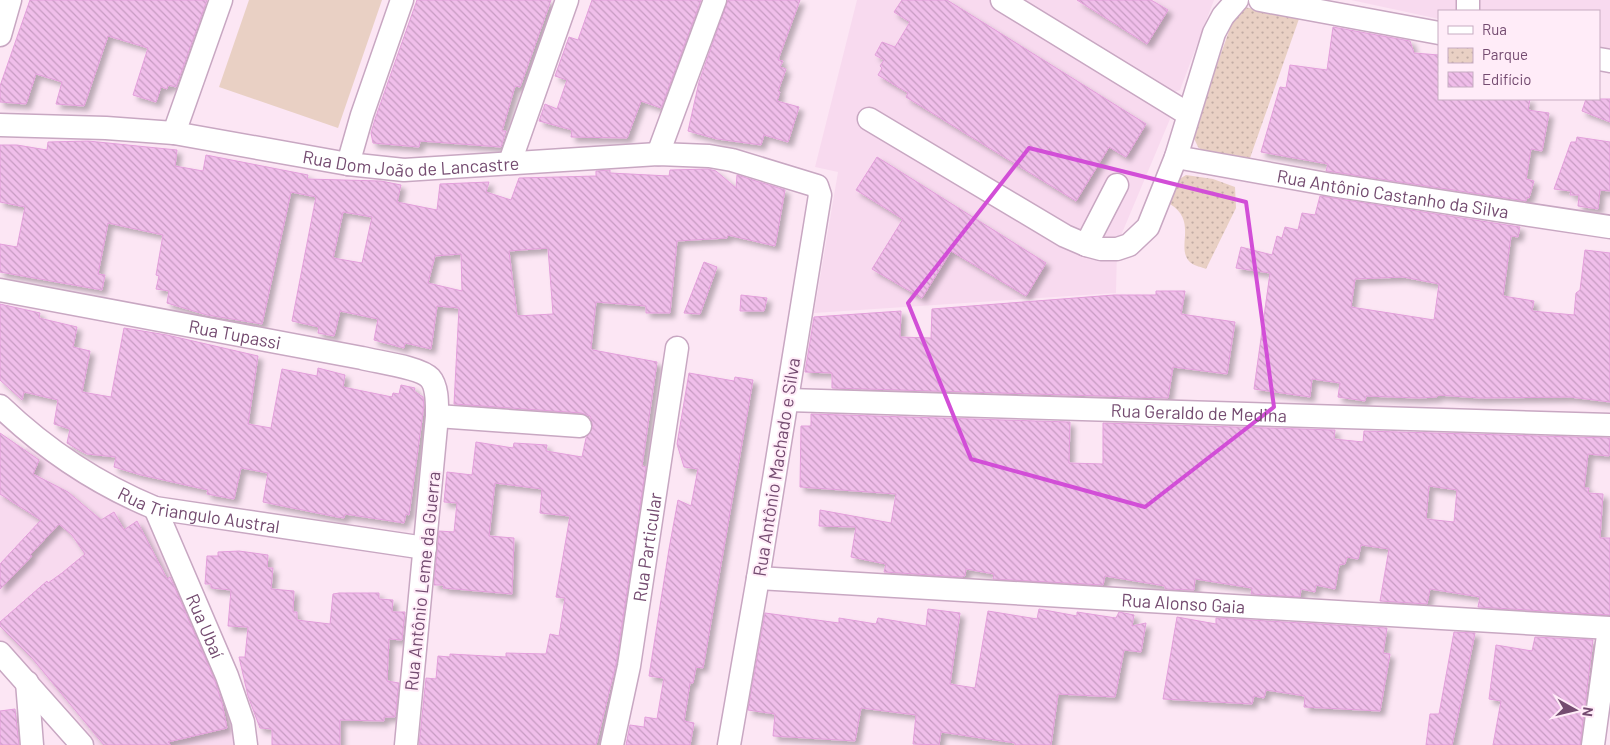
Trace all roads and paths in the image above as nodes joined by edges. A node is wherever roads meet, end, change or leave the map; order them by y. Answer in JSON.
{"nodes":[{"id":1,"x":10,"y":0,"type":"edge"},
{"id":2,"x":221,"y":0,"type":"edge"},
{"id":3,"x":402,"y":0,"type":"edge"},
{"id":4,"x":567,"y":0,"type":"edge"},
{"id":5,"x":716,"y":0,"type":"edge"},
{"id":6,"x":1002,"y":0,"type":"edge"},
{"id":7,"x":1237,"y":0,"type":"edge"},
{"id":8,"x":1260,"y":0,"type":"edge"},
{"id":9,"x":1438,"y":33,"type":"edge"},
{"id":10,"x":0,"y":35,"type":"edge"},
{"id":11,"x":1188,"y":114,"type":"junction"},
{"id":12,"x":869,"y":119,"type":"dead end"},
{"id":13,"x":0,"y":125,"type":"edge"},
{"id":14,"x":174,"y":133,"type":"junction"},
{"id":15,"x":658,"y":154,"type":"junction"},
{"id":16,"x":1176,"y":157,"type":"junction"},
{"id":17,"x":510,"y":162,"type":"junction"},
{"id":18,"x":348,"y":164,"type":"junction"},
{"id":19,"x":1117,"y":185,"type":"dead end"},
{"id":20,"x":819,"y":189,"type":"joint"},
{"id":21,"x":1610,"y":226,"type":"edge"},
{"id":22,"x":1086,"y":245,"type":"junction"},
{"id":23,"x":0,"y":290,"type":"edge"},
{"id":24,"x":677,"y":348,"type":"dead end"},
{"id":25,"x":788,"y":400,"type":"junction"},
{"id":26,"x":0,"y":406,"type":"edge"},
{"id":27,"x":438,"y":416,"type":"junction"},
{"id":28,"x":1610,"y":425,"type":"edge"},
{"id":29,"x":580,"y":426,"type":"dead end"},
{"id":30,"x":155,"y":508,"type":"junction"},
{"id":31,"x":425,"y":548,"type":"junction"},
{"id":32,"x":758,"y":578,"type":"junction"},
{"id":33,"x":1610,"y":628,"type":"edge"},
{"id":34,"x":0,"y":653,"type":"edge"},
{"id":35,"x":27,"y":682,"type":"junction"},
{"id":36,"x":32,"y":745,"type":"edge"},
{"id":37,"x":82,"y":745,"type":"edge"},
{"id":38,"x":246,"y":745,"type":"edge"},
{"id":39,"x":406,"y":745,"type":"edge"},
{"id":40,"x":612,"y":745,"type":"edge"},
{"id":41,"x":728,"y":745,"type":"edge"},
{"id":42,"x":1593,"y":745,"type":"edge"}],
"edges":[{"from":1,"to":10,"type":"street"},
{"from":2,"to":14,"type":"street"},
{"from":3,"to":18,"type":"street"},
{"from":4,"to":17,"type":"street"},
{"from":5,"to":15,"type":"street"},
{"from":6,"to":11,"type":"street"},
{"from":7,"to":11,"type":"street"},
{"from":8,"to":9,"type":"street"},
{"from":11,"to":16,"type":"street"},
{"from":12,"to":22,"type":"street"},
{"from":13,"to":14,"type":"street","name":"Rua Dom João de Lancastre"},
{"from":14,"to":18,"type":"street","name":"Rua Dom João de Lancastre"},
{"from":15,"to":17,"type":"street","name":"Rua Dom João de Lancastre"},
{"from":15,"to":20,"type":"street","name":"Rua Dom João de Lancastre"},
{"from":16,"to":21,"type":"street","name":"Rua Antônio Castanho da Silva"},
{"from":16,"to":22,"type":"street"},
{"from":17,"to":18,"type":"street","name":"Rua Dom João de Lancastre"},
{"from":19,"to":22,"type":"street"},
{"from":20,"to":25,"type":"street","name":"Rua Antônio Machado e Silva"},
{"from":23,"to":27,"type":"street","name":"Rua Tupassi"},
{"from":24,"to":40,"type":"street","name":"Rua Particular"},
{"from":25,"to":28,"type":"street","name":"Rua Geraldo de Medina"},
{"from":25,"to":32,"type":"street","name":"Rua Antônio Machado e Silva"},
{"from":26,"to":30,"type":"street","name":"Rua Triangulo Austral"},
{"from":27,"to":29,"type":"street"},
{"from":27,"to":31,"type":"street","name":"Rua Antônio Leme da Guerra"},
{"from":30,"to":31,"type":"street","name":"Rua Triangulo Austral"},
{"from":30,"to":38,"type":"street","name":"Rua Ubaí"},
{"from":31,"to":39,"type":"street","name":"Rua Antônio Leme da Guerra"},
{"from":32,"to":33,"type":"street","name":"Rua Alonso Gaia"},
{"from":32,"to":41,"type":"street","name":"Rua Antônio Machado e Silva"},
{"from":33,"to":42,"type":"street"},
{"from":34,"to":35,"type":"street"},
{"from":35,"to":36,"type":"street"},
{"from":35,"to":37,"type":"street"}]}
